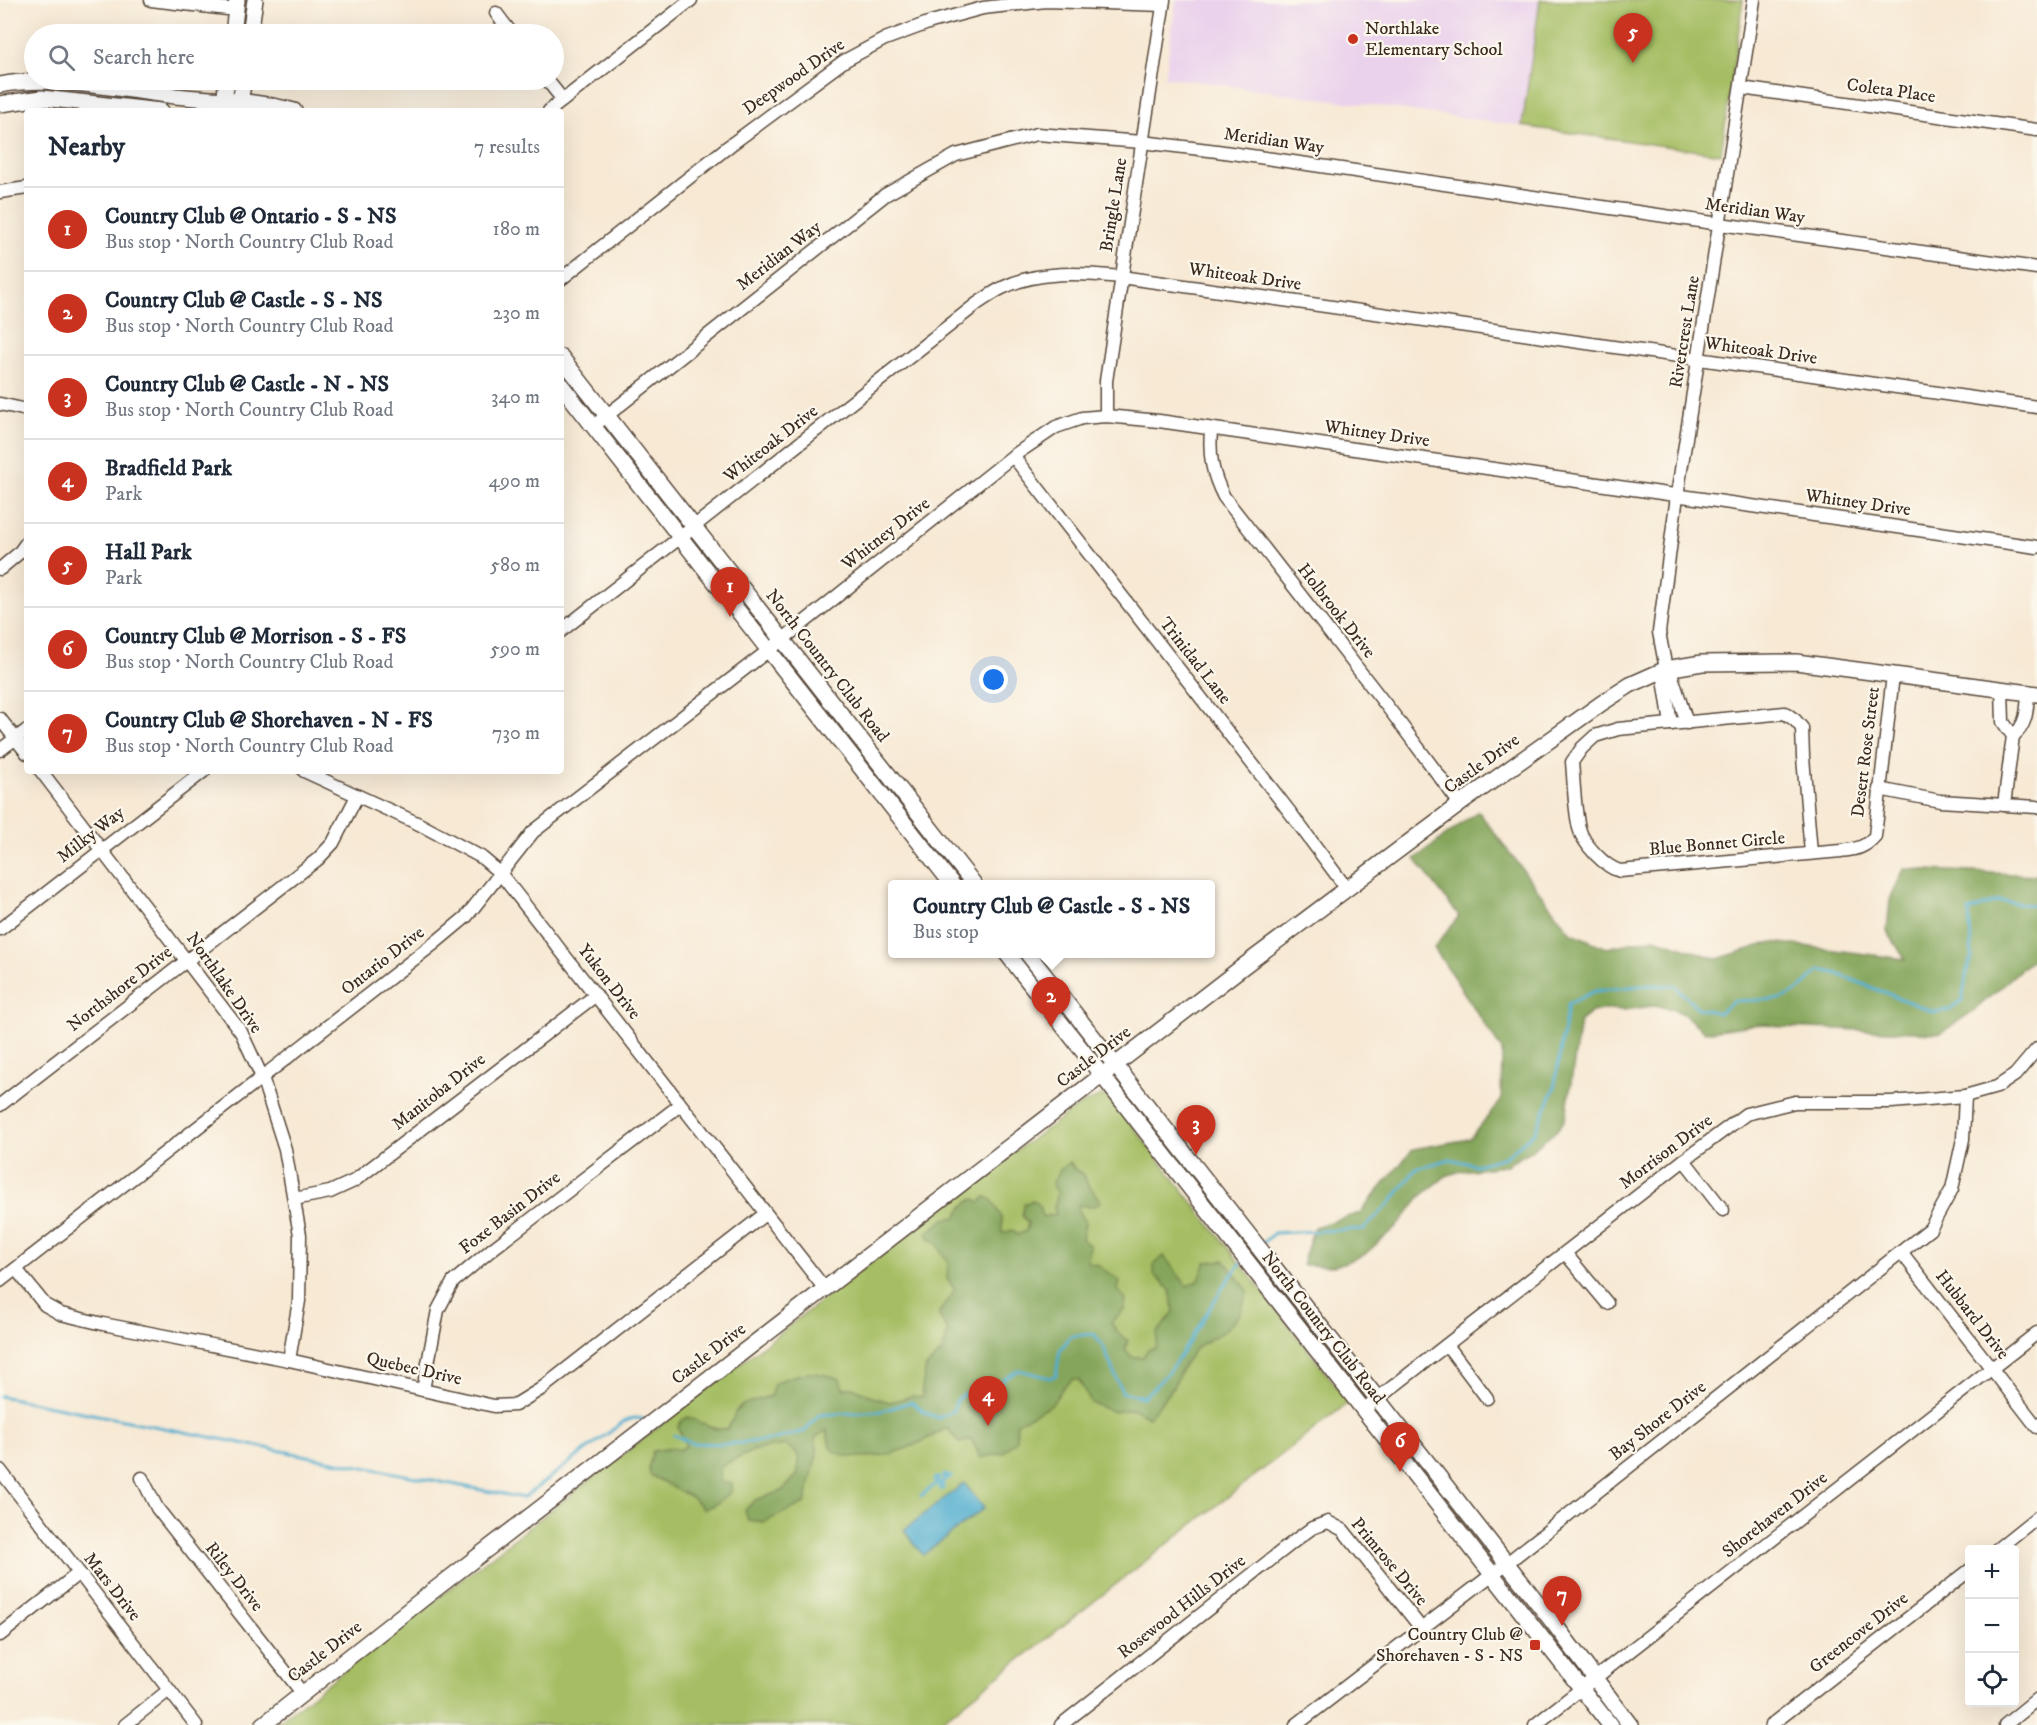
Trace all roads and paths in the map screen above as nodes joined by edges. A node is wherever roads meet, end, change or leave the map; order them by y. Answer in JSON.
{"nodes":[{"id":1,"x":151,"y":0,"type":"edge"},
{"id":2,"x":255,"y":0,"type":"edge"},
{"id":3,"x":691,"y":0,"type":"edge"},
{"id":4,"x":1754,"y":0,"type":"edge"},
{"id":5,"x":1164,"y":3,"type":"edge"},
{"id":6,"x":237,"y":5,"type":"edge"},
{"id":7,"x":496,"y":13,"type":"dead end"},
{"id":8,"x":234,"y":24,"type":"edge"},
{"id":9,"x":251,"y":24,"type":"edge"},
{"id":10,"x":504,"y":24,"type":"edge"},
{"id":11,"x":24,"y":82,"type":"edge"},
{"id":12,"x":0,"y":85,"type":"edge"},
{"id":13,"x":1741,"y":88,"type":"junction"},
{"id":14,"x":115,"y":90,"type":"edge"},
{"id":15,"x":229,"y":90,"type":"edge"},
{"id":16,"x":238,"y":90,"type":"edge"},
{"id":17,"x":556,"y":90,"type":"edge"},
{"id":18,"x":563,"y":100,"type":"junction"},
{"id":19,"x":0,"y":104,"type":"edge"},
{"id":20,"x":231,"y":106,"type":"edge"},
{"id":21,"x":133,"y":108,"type":"edge"},
{"id":22,"x":256,"y":108,"type":"edge"},
{"id":23,"x":553,"y":108,"type":"edge"},
{"id":24,"x":2037,"y":130,"type":"edge"},
{"id":25,"x":1142,"y":142,"type":"junction"},
{"id":26,"x":24,"y":188,"type":"edge"},
{"id":27,"x":0,"y":192,"type":"edge"},
{"id":28,"x":1720,"y":224,"type":"junction"},
{"id":29,"x":2037,"y":267,"type":"edge"},
{"id":30,"x":564,"y":277,"type":"edge"},
{"id":31,"x":1121,"y":277,"type":"junction"},
{"id":32,"x":1699,"y":360,"type":"junction"},
{"id":33,"x":564,"y":361,"type":"edge"},
{"id":34,"x":564,"y":389,"type":"edge"},
{"id":35,"x":0,"y":404,"type":"edge"},
{"id":36,"x":2037,"y":407,"type":"edge"},
{"id":37,"x":24,"y":409,"type":"edge"},
{"id":38,"x":607,"y":416,"type":"junction"},
{"id":39,"x":1106,"y":416,"type":"junction"},
{"id":40,"x":593,"y":426,"type":"junction"},
{"id":41,"x":1212,"y":430,"type":"junction"},
{"id":42,"x":1013,"y":456,"type":"junction"},
{"id":43,"x":1677,"y":495,"type":"junction"},
{"id":44,"x":694,"y":527,"type":"junction"},
{"id":45,"x":681,"y":537,"type":"junction"},
{"id":46,"x":24,"y":546,"type":"edge"},
{"id":47,"x":2037,"y":547,"type":"edge"},
{"id":48,"x":0,"y":569,"type":"edge"},
{"id":49,"x":564,"y":629,"type":"edge"},
{"id":50,"x":782,"y":640,"type":"junction"},
{"id":51,"x":769,"y":650,"type":"junction"},
{"id":52,"x":1666,"y":669,"type":"junction"},
{"id":53,"x":1893,"y":675,"type":"junction"},
{"id":54,"x":2002,"y":689,"type":"junction"},
{"id":55,"x":2033,"y":693,"type":"edge"},
{"id":56,"x":0,"y":719,"type":"edge"},
{"id":57,"x":1687,"y":723,"type":"junction"},
{"id":58,"x":1671,"y":724,"type":"junction"},
{"id":59,"x":24,"y":732,"type":"edge"},
{"id":60,"x":2013,"y":736,"type":"junction"},
{"id":61,"x":16,"y":738,"type":"junction"},
{"id":62,"x":24,"y":749,"type":"edge"},
{"id":63,"x":0,"y":750,"type":"edge"},
{"id":64,"x":43,"y":774,"type":"edge"},
{"id":65,"x":200,"y":774,"type":"edge"},
{"id":66,"x":310,"y":774,"type":"edge"},
{"id":67,"x":1879,"y":789,"type":"junction"},
{"id":68,"x":357,"y":796,"type":"junction"},
{"id":69,"x":1460,"y":804,"type":"junction"},
{"id":70,"x":2004,"y":806,"type":"junction"},
{"id":71,"x":2037,"y":807,"type":"edge"},
{"id":72,"x":102,"y":849,"type":"junction"},
{"id":73,"x":1811,"y":853,"type":"junction"},
{"id":74,"x":956,"y":861,"type":"junction"},
{"id":75,"x":942,"y":872,"type":"junction"},
{"id":76,"x":500,"y":873,"type":"junction"},
{"id":77,"x":948,"y":880,"type":"edge"},
{"id":78,"x":970,"y":880,"type":"edge"},
{"id":79,"x":1347,"y":889,"type":"junction"},
{"id":80,"x":0,"y":928,"type":"edge"},
{"id":81,"x":1010,"y":958,"type":"edge"},
{"id":82,"x":1031,"y":958,"type":"edge"},
{"id":83,"x":187,"y":960,"type":"junction"},
{"id":84,"x":596,"y":995,"type":"junction"},
{"id":85,"x":2037,"y":1049,"type":"edge"},
{"id":86,"x":1116,"y":1064,"type":"junction"},
{"id":87,"x":1102,"y":1075,"type":"junction"},
{"id":88,"x":262,"y":1077,"type":"junction"},
{"id":89,"x":1965,"y":1095,"type":"junction"},
{"id":90,"x":0,"y":1105,"type":"edge"},
{"id":91,"x":680,"y":1105,"type":"junction"},
{"id":92,"x":1684,"y":1160,"type":"junction"},
{"id":93,"x":294,"y":1199,"type":"junction"},
{"id":94,"x":1723,"y":1210,"type":"dead end"},
{"id":95,"x":765,"y":1214,"type":"junction"},
{"id":96,"x":1566,"y":1253,"type":"junction"},
{"id":97,"x":1902,"y":1253,"type":"junction"},
{"id":98,"x":16,"y":1269,"type":"junction"},
{"id":99,"x":0,"y":1281,"type":"edge"},
{"id":100,"x":825,"y":1289,"type":"junction"},
{"id":101,"x":1607,"y":1303,"type":"dead end"},
{"id":102,"x":1312,"y":1316,"type":"junction"},
{"id":103,"x":1298,"y":1327,"type":"junction"},
{"id":104,"x":2037,"y":1333,"type":"edge"},
{"id":105,"x":1447,"y":1345,"type":"junction"},
{"id":106,"x":289,"y":1360,"type":"junction"},
{"id":107,"x":1991,"y":1368,"type":"junction"},
{"id":108,"x":423,"y":1390,"type":"junction"},
{"id":109,"x":1487,"y":1398,"type":"dead end"},
{"id":110,"x":1377,"y":1399,"type":"junction"},
{"id":111,"x":1364,"y":1410,"type":"junction"},
{"id":112,"x":2037,"y":1427,"type":"edge"},
{"id":113,"x":0,"y":1470,"type":"edge"},
{"id":114,"x":142,"y":1478,"type":"dead end"},
{"id":115,"x":2037,"y":1517,"type":"edge"},
{"id":116,"x":1328,"y":1522,"type":"joint"},
{"id":117,"x":2002,"y":1545,"type":"edge"},
{"id":118,"x":1507,"y":1563,"type":"junction"},
{"id":119,"x":79,"y":1573,"type":"junction"},
{"id":120,"x":1492,"y":1574,"type":"junction"},
{"id":121,"x":1965,"y":1574,"type":"edge"},
{"id":122,"x":1421,"y":1628,"type":"junction"},
{"id":123,"x":0,"y":1635,"type":"edge"},
{"id":124,"x":1595,"y":1679,"type":"junction"},
{"id":125,"x":1582,"y":1689,"type":"junction"},
{"id":126,"x":170,"y":1690,"type":"junction"},
{"id":127,"x":303,"y":1694,"type":"junction"},
{"id":128,"x":2037,"y":1700,"type":"edge"},
{"id":129,"x":126,"y":1725,"type":"edge"},
{"id":130,"x":196,"y":1725,"type":"edge"},
{"id":131,"x":263,"y":1725,"type":"edge"},
{"id":132,"x":1061,"y":1725,"type":"edge"},
{"id":133,"x":1296,"y":1725,"type":"edge"},
{"id":134,"x":1535,"y":1725,"type":"edge"},
{"id":135,"x":1610,"y":1725,"type":"edge"},
{"id":136,"x":1630,"y":1725,"type":"edge"},
{"id":137,"x":1772,"y":1725,"type":"edge"},
{"id":138,"x":2005,"y":1725,"type":"edge"}],
"edges":[{"from":1,"to":6,"type":"street"},
{"from":2,"to":9,"type":"main road"},
{"from":3,"to":18,"type":"street"},
{"from":4,"to":13,"type":"street","name":"Rivercrest Lane"},
{"from":5,"to":25,"type":"street","name":"Bringle Lane"},
{"from":5,"to":30,"type":"street","name":"Deepwood Drive"},
{"from":6,"to":8,"type":"main road"},
{"from":7,"to":10,"type":"street"},
{"from":11,"to":12,"type":"main road"},
{"from":13,"to":24,"type":"street","name":"Coleta Place"},
{"from":13,"to":28,"type":"street","name":"Rivercrest Lane"},
{"from":14,"to":20,"type":"main road"},
{"from":15,"to":20,"type":"main road"},
{"from":16,"to":20,"type":"main road"},
{"from":17,"to":18,"type":"street"},
{"from":18,"to":23,"type":"street"},
{"from":19,"to":21,"type":"main road"},
{"from":20,"to":22,"type":"main road"},
{"from":25,"to":28,"type":"street","name":"Meridian Way"},
{"from":25,"to":31,"type":"street","name":"Bringle Lane"},
{"from":25,"to":38,"type":"street","name":"Meridian Way"},
{"from":26,"to":27,"type":"street"},
{"from":28,"to":29,"type":"street","name":"Meridian Way"},
{"from":28,"to":32,"type":"street","name":"Rivercrest Lane"},
{"from":31,"to":32,"type":"street","name":"Whiteoak Drive"},
{"from":31,"to":39,"type":"street","name":"Bringle Lane"},
{"from":31,"to":44,"type":"street","name":"Whiteoak Drive"},
{"from":32,"to":36,"type":"street","name":"Whiteoak Drive"},
{"from":32,"to":43,"type":"street","name":"Rivercrest Lane"},
{"from":33,"to":38,"type":"main road","name":"North Country Club Road"},
{"from":34,"to":40,"type":"main road","name":"North Country Club Road"},
{"from":35,"to":37,"type":"street"},
{"from":38,"to":40,"type":"street","name":"Meridian Way"},
{"from":38,"to":44,"type":"main road","name":"North Country Club Road"},
{"from":39,"to":41,"type":"street","name":"Whitney Drive"},
{"from":39,"to":42,"type":"street","name":"Whitney Drive"},
{"from":40,"to":45,"type":"main road","name":"North Country Club Road"},
{"from":41,"to":43,"type":"street","name":"Whitney Drive"},
{"from":41,"to":69,"type":"street","name":"Holbrook Drive"},
{"from":42,"to":50,"type":"street","name":"Whitney Drive"},
{"from":42,"to":79,"type":"street","name":"Trinidad Lane"},
{"from":43,"to":47,"type":"street","name":"Whitney Drive"},
{"from":43,"to":52,"type":"street","name":"Rivercrest Lane"},
{"from":44,"to":45,"type":"street","name":"Whiteoak Drive"},
{"from":44,"to":50,"type":"main road","name":"North Country Club Road"},
{"from":45,"to":49,"type":"street","name":"Whiteoak Drive"},
{"from":45,"to":51,"type":"main road","name":"North Country Club Road"},
{"from":46,"to":48,"type":"street"},
{"from":50,"to":51,"type":"street","name":"Whitney Drive"},
{"from":50,"to":74,"type":"main road","name":"North Country Club Road"},
{"from":51,"to":75,"type":"main road","name":"North Country Club Road"},
{"from":51,"to":76,"type":"street","name":"Ontario Drive"},
{"from":52,"to":53,"type":"main road","name":"Castle Drive"},
{"from":52,"to":57,"type":"street"},
{"from":52,"to":58,"type":"street"},
{"from":52,"to":69,"type":"main road","name":"Castle Drive"},
{"from":53,"to":54,"type":"main road","name":"Castle Drive"},
{"from":53,"to":67,"type":"street","name":"Desert Rose Street"},
{"from":54,"to":55,"type":"main road","name":"Castle Drive"},
{"from":54,"to":60,"type":"street"},
{"from":55,"to":60,"type":"street"},
{"from":56,"to":61,"type":"street"},
{"from":57,"to":58,"type":"street","name":"Blue Bonnet Circle"},
{"from":57,"to":73,"type":"street","name":"Blue Bonnet Circle"},
{"from":58,"to":73,"type":"street","name":"Blue Bonnet Circle"},
{"from":59,"to":61,"type":"street"},
{"from":60,"to":70,"type":"street"},
{"from":61,"to":62,"type":"street"},
{"from":61,"to":63,"type":"street"},
{"from":64,"to":72,"type":"street","name":"Northlake Drive"},
{"from":65,"to":72,"type":"street","name":"Milky Way"},
{"from":66,"to":68,"type":"street","name":"Yukon Drive"},
{"from":67,"to":70,"type":"street"},
{"from":67,"to":73,"type":"street","name":"Desert Rose Street"},
{"from":68,"to":76,"type":"street","name":"Yukon Drive"},
{"from":68,"to":83,"type":"street","name":"Northshore Drive"},
{"from":69,"to":79,"type":"main road","name":"Castle Drive"},
{"from":70,"to":71,"type":"street"},
{"from":72,"to":80,"type":"street","name":"Milky Way"},
{"from":72,"to":83,"type":"street","name":"Northlake Drive"},
{"from":74,"to":75,"type":"main road"},
{"from":74,"to":78,"type":"main road","name":"North Country Club Road"},
{"from":75,"to":77,"type":"main road","name":"North Country Club Road"},
{"from":76,"to":84,"type":"street","name":"Yukon Drive"},
{"from":76,"to":88,"type":"street","name":"Ontario Drive"},
{"from":79,"to":86,"type":"main road","name":"Castle Drive"},
{"from":81,"to":87,"type":"main road","name":"North Country Club Road"},
{"from":82,"to":86,"type":"main road","name":"North Country Club Road"},
{"from":83,"to":88,"type":"street","name":"Northlake Drive"},
{"from":83,"to":90,"type":"street","name":"Northshore Drive"},
{"from":84,"to":91,"type":"street","name":"Yukon Drive"},
{"from":84,"to":93,"type":"street","name":"Manitoba Drive"},
{"from":85,"to":89,"type":"street","name":"Morrison Drive"},
{"from":86,"to":87,"type":"main road","name":"Castle Drive"},
{"from":86,"to":102,"type":"main road","name":"North Country Club Road"},
{"from":87,"to":100,"type":"main road","name":"Castle Drive"},
{"from":87,"to":103,"type":"main road","name":"North Country Club Road"},
{"from":88,"to":93,"type":"street","name":"Northlake Drive"},
{"from":88,"to":98,"type":"street","name":"Ontario Drive"},
{"from":89,"to":92,"type":"street","name":"Morrison Drive"},
{"from":89,"to":97,"type":"street","name":"Bay Shore Drive"},
{"from":91,"to":95,"type":"street","name":"Yukon Drive"},
{"from":91,"to":108,"type":"street","name":"Foxe Basin Drive"},
{"from":92,"to":94,"type":"street"},
{"from":92,"to":96,"type":"street","name":"Morrison Drive"},
{"from":93,"to":106,"type":"street","name":"Northlake Drive"},
{"from":95,"to":100,"type":"street","name":"Yukon Drive"},
{"from":95,"to":108,"type":"street","name":"Quebec Drive"},
{"from":96,"to":101,"type":"street"},
{"from":96,"to":105,"type":"street","name":"Morrison Drive"},
{"from":97,"to":107,"type":"street","name":"Hubbard Drive"},
{"from":97,"to":118,"type":"street","name":"Bay Shore Drive"},
{"from":98,"to":99,"type":"street","name":"Ontario Drive"},
{"from":98,"to":106,"type":"street","name":"Quebec Drive"},
{"from":100,"to":127,"type":"main road","name":"Castle Drive"},
{"from":102,"to":103,"type":"main road"},
{"from":102,"to":110,"type":"main road","name":"North Country Club Road"},
{"from":103,"to":111,"type":"main road","name":"North Country Club Road"},
{"from":104,"to":107,"type":"street","name":"Shorehaven Drive"},
{"from":105,"to":109,"type":"street"},
{"from":105,"to":110,"type":"street","name":"Morrison Drive"},
{"from":106,"to":108,"type":"street","name":"Quebec Drive"},
{"from":107,"to":112,"type":"street","name":"Hubbard Drive"},
{"from":107,"to":124,"type":"street","name":"Shorehaven Drive"},
{"from":110,"to":111,"type":"street","name":"Morrison Drive"},
{"from":110,"to":118,"type":"main road","name":"North Country Club Road"},
{"from":111,"to":120,"type":"main road","name":"North Country Club Road"},
{"from":113,"to":119,"type":"street","name":"Mars Drive"},
{"from":114,"to":127,"type":"street","name":"Riley Drive"},
{"from":115,"to":117,"type":"street"},
{"from":116,"to":122,"type":"street","name":"Primrose Drive"},
{"from":116,"to":132,"type":"street","name":"Rosewood Hills Drive"},
{"from":118,"to":120,"type":"street","name":"Bay Shore Drive"},
{"from":118,"to":124,"type":"main road","name":"North Country Club Road"},
{"from":119,"to":123,"type":"street"},
{"from":119,"to":126,"type":"street","name":"Mars Drive"},
{"from":120,"to":122,"type":"street","name":"Bay Shore Drive"},
{"from":120,"to":125,"type":"main road","name":"North Country Club Road"},
{"from":121,"to":137,"type":"street","name":"Greencove Drive"},
{"from":122,"to":133,"type":"street","name":"Bay Shore Drive"},
{"from":124,"to":125,"type":"street","name":"Shorehaven Drive"},
{"from":124,"to":136,"type":"main road","name":"North Country Club Road"},
{"from":125,"to":134,"type":"street","name":"Shorehaven Drive"},
{"from":125,"to":135,"type":"main road","name":"North Country Club Road"},
{"from":126,"to":129,"type":"street"},
{"from":126,"to":130,"type":"street","name":"Mars Drive"},
{"from":127,"to":131,"type":"main road","name":"Castle Drive"},
{"from":128,"to":138,"type":"street"}]}
